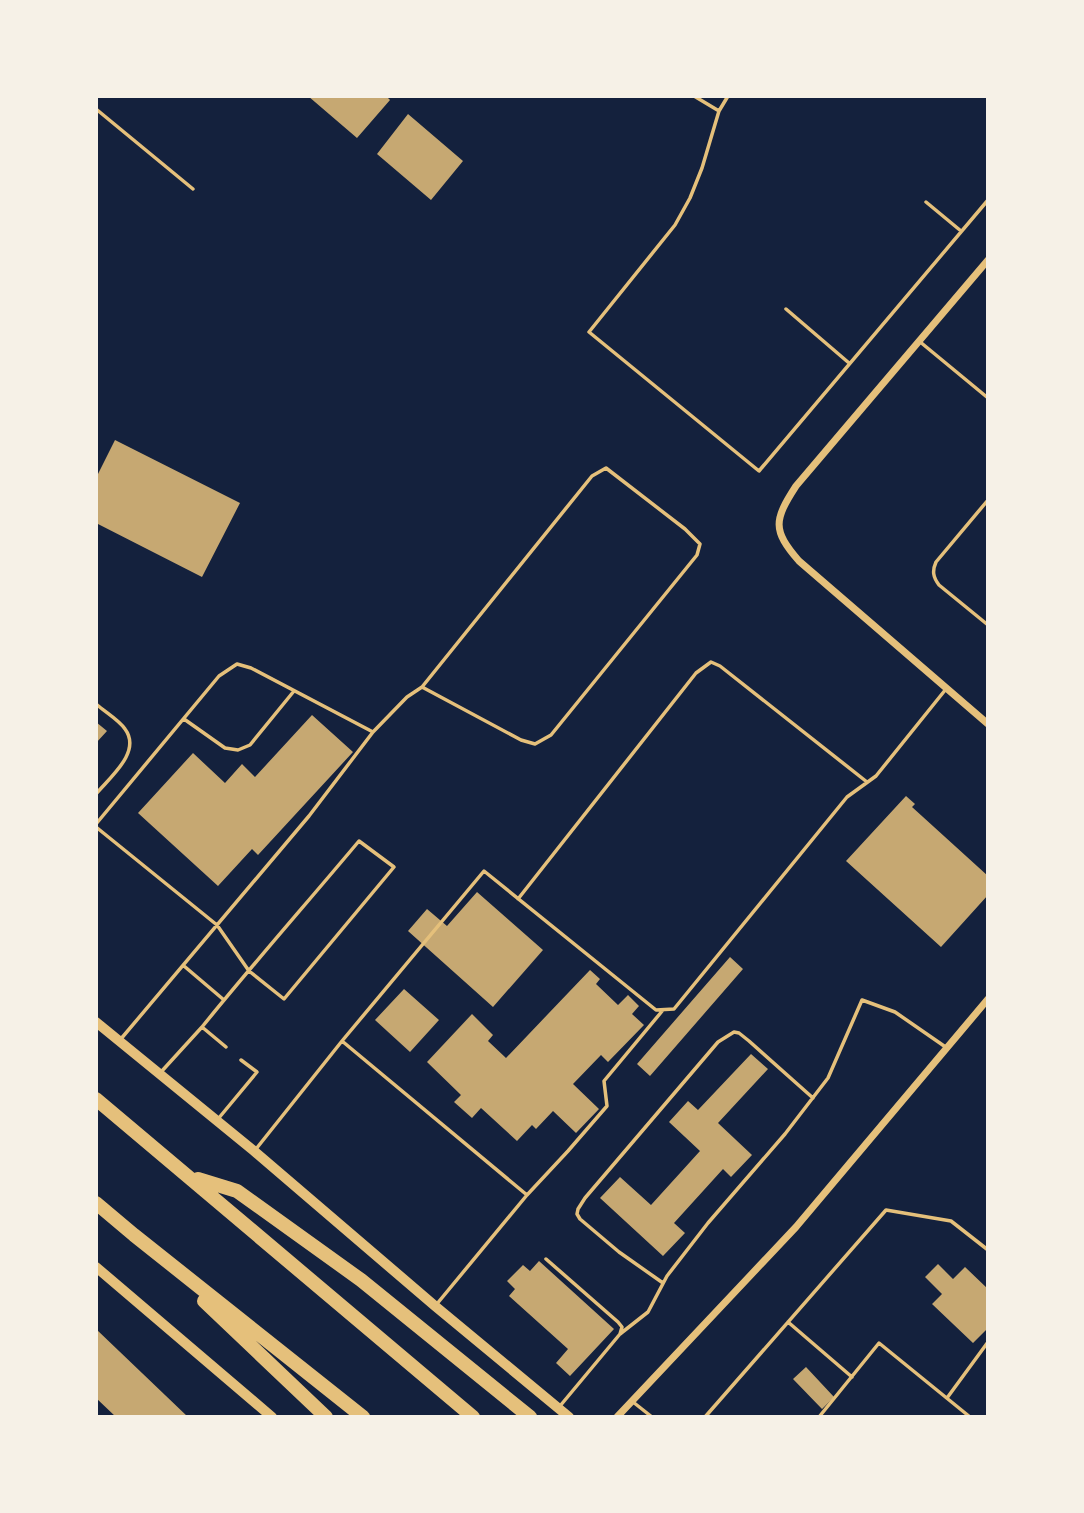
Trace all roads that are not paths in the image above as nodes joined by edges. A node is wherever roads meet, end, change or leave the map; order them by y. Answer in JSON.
{"nodes":[{"id":1,"x":694,"y":96,"type":"edge"},
{"id":2,"x":728,"y":96,"type":"edge"},
{"id":3,"x":96,"y":109,"type":"edge"},
{"id":4,"x":719,"y":111,"type":"junction"},
{"id":5,"x":193,"y":189,"type":"dead end"},
{"id":6,"x":988,"y":200,"type":"edge"},
{"id":7,"x":926,"y":202,"type":"dead end"},
{"id":8,"x":961,"y":232,"type":"junction"},
{"id":9,"x":988,"y":260,"type":"edge"},
{"id":10,"x":786,"y":309,"type":"dead end"},
{"id":11,"x":919,"y":341,"type":"junction"},
{"id":12,"x":849,"y":363,"type":"junction"},
{"id":13,"x":988,"y":398,"type":"edge"},
{"id":14,"x":988,"y":500,"type":"edge"},
{"id":15,"x":988,"y":625,"type":"edge"},
{"id":16,"x":422,"y":687,"type":"junction"},
{"id":17,"x":947,"y":688,"type":"junction"},
{"id":18,"x":294,"y":691,"type":"junction"},
{"id":19,"x":96,"y":704,"type":"edge"},
{"id":20,"x":184,"y":719,"type":"junction"},
{"id":21,"x":986,"y":720,"type":"edge"},
{"id":22,"x":373,"y":732,"type":"junction"},
{"id":23,"x":867,"y":782,"type":"junction"},
{"id":24,"x":96,"y":793,"type":"edge"},
{"id":25,"x":96,"y":825,"type":"edge"},
{"id":26,"x":518,"y":899,"type":"junction"},
{"id":27,"x":217,"y":925,"type":"junction"},
{"id":28,"x":184,"y":966,"type":"junction"},
{"id":29,"x":249,"y":971,"type":"junction"},
{"id":30,"x":988,"y":999,"type":"edge"},
{"id":31,"x":224,"y":1000,"type":"junction"},
{"id":32,"x":663,"y":1010,"type":"junction"},
{"id":33,"x":96,"y":1022,"type":"edge"},
{"id":34,"x":202,"y":1027,"type":"junction"},
{"id":35,"x":119,"y":1041,"type":"junction"},
{"id":36,"x":342,"y":1041,"type":"junction"},
{"id":37,"x":226,"y":1047,"type":"dead end"},
{"id":38,"x":947,"y":1048,"type":"junction"},
{"id":39,"x":241,"y":1060,"type":"dead end"},
{"id":40,"x":159,"y":1074,"type":"junction"},
{"id":41,"x":813,"y":1098,"type":"junction"},
{"id":42,"x":96,"y":1099,"type":"edge"},
{"id":43,"x":217,"y":1121,"type":"junction"},
{"id":44,"x":254,"y":1151,"type":"junction"},
{"id":45,"x":190,"y":1177,"type":"junction"},
{"id":46,"x":527,"y":1195,"type":"junction"},
{"id":47,"x":96,"y":1202,"type":"edge"},
{"id":48,"x":134,"y":1235,"type":"junction"},
{"id":49,"x":988,"y":1250,"type":"edge"},
{"id":50,"x":546,"y":1259,"type":"dead end"},
{"id":51,"x":96,"y":1267,"type":"edge"},
{"id":52,"x":663,"y":1283,"type":"junction"},
{"id":53,"x":435,"y":1306,"type":"junction"},
{"id":54,"x":788,"y":1322,"type":"junction"},
{"id":55,"x":620,"y":1334,"type":"junction"},
{"id":56,"x":988,"y":1342,"type":"edge"},
{"id":57,"x":852,"y":1377,"type":"junction"},
{"id":58,"x":947,"y":1398,"type":"junction"},
{"id":59,"x":631,"y":1401,"type":"junction"},
{"id":60,"x":558,"y":1407,"type":"junction"},
{"id":61,"x":272,"y":1417,"type":"edge"},
{"id":62,"x":326,"y":1417,"type":"edge"},
{"id":63,"x":363,"y":1417,"type":"edge"},
{"id":64,"x":473,"y":1417,"type":"edge"},
{"id":65,"x":530,"y":1417,"type":"edge"},
{"id":66,"x":569,"y":1417,"type":"edge"},
{"id":67,"x":617,"y":1417,"type":"edge"},
{"id":68,"x":652,"y":1417,"type":"edge"},
{"id":69,"x":705,"y":1417,"type":"edge"},
{"id":70,"x":819,"y":1417,"type":"edge"},
{"id":71,"x":970,"y":1417,"type":"edge"}],
"edges":[{"from":1,"to":4,"type":"lane"},
{"from":2,"to":4,"type":"lane"},
{"from":3,"to":5,"type":"lane"},
{"from":4,"to":12,"type":"lane"},
{"from":6,"to":8,"type":"lane"},
{"from":7,"to":8,"type":"lane"},
{"from":8,"to":12,"type":"lane"},
{"from":9,"to":11,"type":"street"},
{"from":10,"to":12,"type":"lane"},
{"from":11,"to":13,"type":"lane"},
{"from":11,"to":17,"type":"street"},
{"from":14,"to":15,"type":"lane"},
{"from":16,"to":16,"type":"lane"},
{"from":16,"to":22,"type":"lane"},
{"from":17,"to":21,"type":"street"},
{"from":17,"to":23,"type":"lane"},
{"from":18,"to":20,"type":"lane"},
{"from":18,"to":20,"type":"lane"},
{"from":18,"to":22,"type":"lane"},
{"from":19,"to":24,"type":"lane"},
{"from":20,"to":25,"type":"lane"},
{"from":22,"to":27,"type":"lane"},
{"from":23,"to":26,"type":"lane"},
{"from":23,"to":32,"type":"lane"},
{"from":25,"to":27,"type":"lane"},
{"from":26,"to":32,"type":"lane"},
{"from":26,"to":36,"type":"lane"},
{"from":27,"to":28,"type":"lane"},
{"from":27,"to":29,"type":"lane"},
{"from":28,"to":31,"type":"lane"},
{"from":28,"to":35,"type":"lane"},
{"from":29,"to":29,"type":"lane"},
{"from":29,"to":31,"type":"lane"},
{"from":30,"to":38,"type":"street"},
{"from":31,"to":34,"type":"lane"},
{"from":32,"to":46,"type":"lane"},
{"from":33,"to":35,"type":"main road"},
{"from":34,"to":37,"type":"lane"},
{"from":34,"to":40,"type":"lane"},
{"from":35,"to":40,"type":"main road"},
{"from":36,"to":44,"type":"lane"},
{"from":36,"to":46,"type":"lane"},
{"from":38,"to":41,"type":"lane"},
{"from":38,"to":59,"type":"street"},
{"from":39,"to":43,"type":"lane"},
{"from":40,"to":43,"type":"main road"},
{"from":41,"to":52,"type":"lane"},
{"from":41,"to":52,"type":"lane"},
{"from":42,"to":45,"type":"highway"},
{"from":43,"to":44,"type":"main road"},
{"from":44,"to":53,"type":"main road"},
{"from":45,"to":64,"type":"highway"},
{"from":45,"to":65,"type":"highway"},
{"from":46,"to":53,"type":"lane"},
{"from":47,"to":48,"type":"highway"},
{"from":48,"to":62,"type":"highway"},
{"from":48,"to":63,"type":"highway"},
{"from":49,"to":54,"type":"lane"},
{"from":50,"to":55,"type":"lane"},
{"from":51,"to":61,"type":"main road"},
{"from":52,"to":55,"type":"lane"},
{"from":53,"to":60,"type":"main road"},
{"from":54,"to":57,"type":"lane"},
{"from":54,"to":69,"type":"lane"},
{"from":55,"to":60,"type":"lane"},
{"from":56,"to":58,"type":"lane"},
{"from":57,"to":58,"type":"lane"},
{"from":57,"to":70,"type":"lane"},
{"from":58,"to":71,"type":"lane"},
{"from":59,"to":67,"type":"street"},
{"from":59,"to":68,"type":"lane"},
{"from":60,"to":66,"type":"main road"}]}
